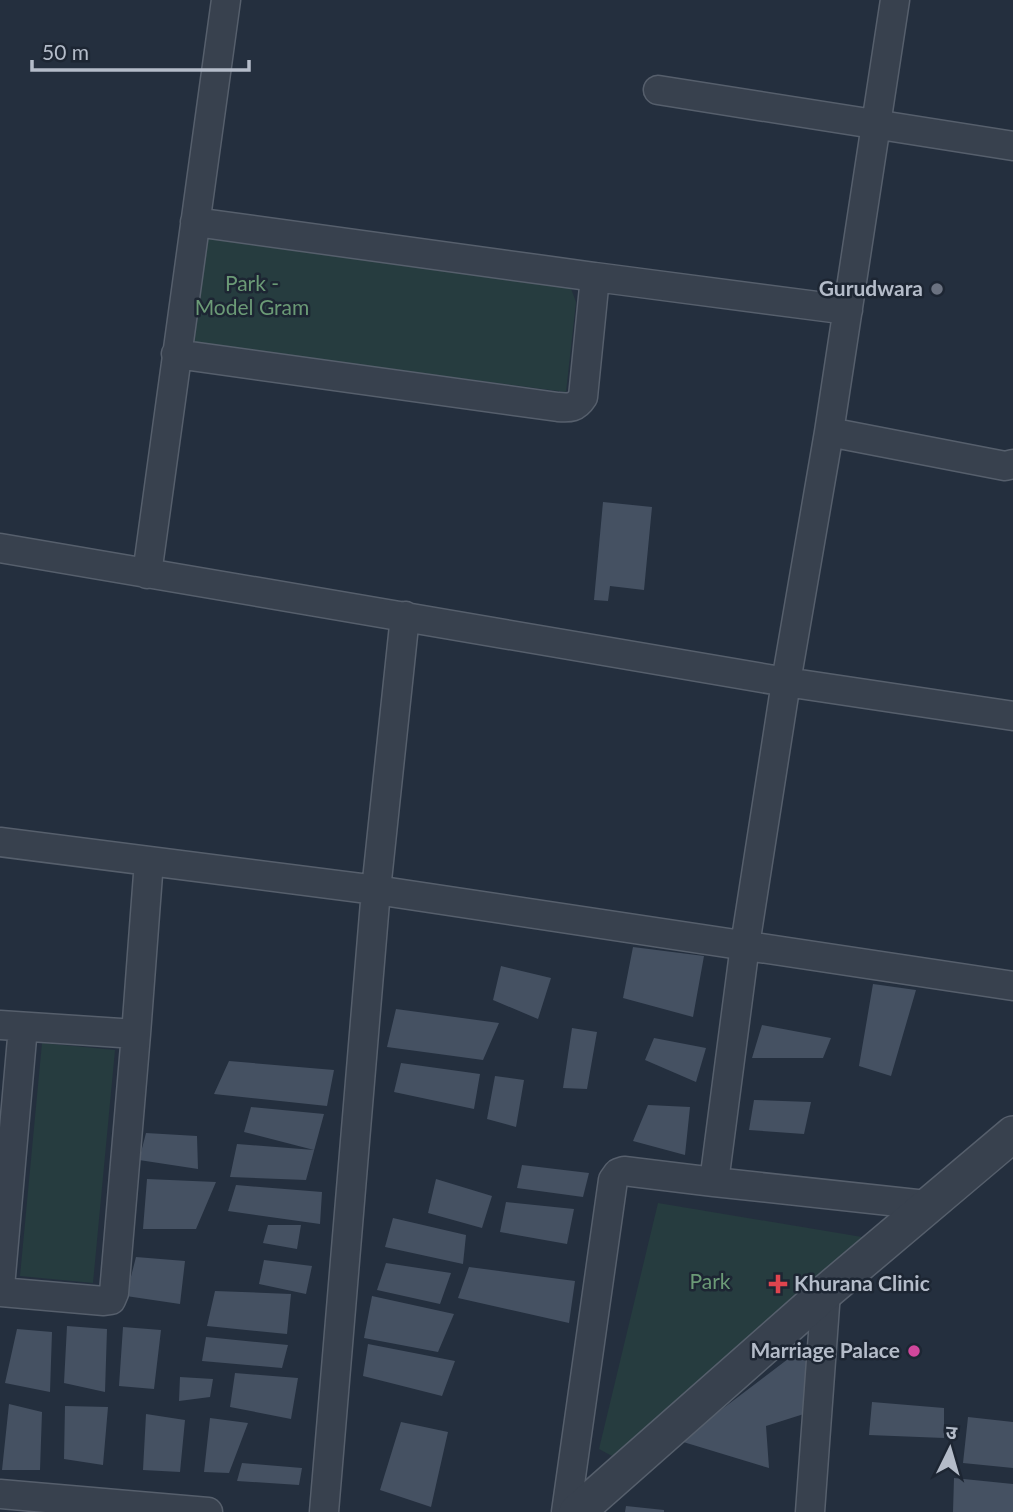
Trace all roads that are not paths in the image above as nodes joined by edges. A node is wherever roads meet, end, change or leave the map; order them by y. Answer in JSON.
{"nodes":[{"id":1,"x":226,"y":0,"type":"edge"},
{"id":2,"x":895,"y":0,"type":"edge"},
{"id":3,"x":658,"y":90,"type":"dead end"},
{"id":4,"x":876,"y":123,"type":"junction"},
{"id":5,"x":1013,"y":146,"type":"edge"},
{"id":6,"x":195,"y":222,"type":"junction"},
{"id":7,"x":595,"y":277,"type":"junction"},
{"id":8,"x":848,"y":310,"type":"junction"},
{"id":9,"x":176,"y":354,"type":"junction"},
{"id":10,"x":830,"y":432,"type":"junction"},
{"id":11,"x":1013,"y":464,"type":"edge"},
{"id":12,"x":0,"y":548,"type":"edge"},
{"id":13,"x":146,"y":574,"type":"junction"},
{"id":14,"x":405,"y":616,"type":"junction"},
{"id":15,"x":786,"y":682,"type":"junction"},
{"id":16,"x":1013,"y":716,"type":"edge"},
{"id":17,"x":0,"y":842,"type":"edge"},
{"id":18,"x":149,"y":861,"type":"junction"},
{"id":19,"x":376,"y":890,"type":"junction"},
{"id":20,"x":745,"y":945,"type":"junction"},
{"id":21,"x":1013,"y":986,"type":"edge"},
{"id":22,"x":11,"y":1026,"type":"edge"},
{"id":23,"x":136,"y":1034,"type":"junction"},
{"id":24,"x":1013,"y":1134,"type":"edge"},
{"id":25,"x":714,"y":1182,"type":"junction"},
{"id":26,"x":926,"y":1205,"type":"junction"},
{"id":27,"x":0,"y":1290,"type":"edge"},
{"id":28,"x":826,"y":1292,"type":"junction"},
{"id":29,"x":0,"y":1494,"type":"edge"},
{"id":30,"x":97,"y":1507,"type":"edge"},
{"id":31,"x":208,"y":1512,"type":"edge"},
{"id":32,"x":324,"y":1512,"type":"edge"},
{"id":33,"x":566,"y":1512,"type":"edge"},
{"id":34,"x":577,"y":1512,"type":"edge"},
{"id":35,"x":810,"y":1512,"type":"edge"}],
"edges":[{"from":1,"to":6,"type":"street"},
{"from":2,"to":4,"type":"street"},
{"from":3,"to":4,"type":"street"},
{"from":4,"to":5,"type":"street"},
{"from":4,"to":8,"type":"street"},
{"from":6,"to":7,"type":"street"},
{"from":6,"to":9,"type":"street"},
{"from":7,"to":8,"type":"street"},
{"from":7,"to":9,"type":"street"},
{"from":8,"to":10,"type":"street"},
{"from":9,"to":13,"type":"street"},
{"from":10,"to":11,"type":"street"},
{"from":10,"to":15,"type":"street"},
{"from":12,"to":13,"type":"street"},
{"from":13,"to":14,"type":"street"},
{"from":14,"to":15,"type":"street"},
{"from":14,"to":19,"type":"street"},
{"from":15,"to":16,"type":"street"},
{"from":15,"to":20,"type":"street"},
{"from":17,"to":18,"type":"street"},
{"from":18,"to":19,"type":"street"},
{"from":18,"to":23,"type":"street"},
{"from":19,"to":20,"type":"street"},
{"from":19,"to":32,"type":"street"},
{"from":20,"to":21,"type":"street"},
{"from":20,"to":25,"type":"street"},
{"from":22,"to":23,"type":"street"},
{"from":22,"to":27,"type":"street"},
{"from":23,"to":27,"type":"street"},
{"from":24,"to":26,"type":"street"},
{"from":25,"to":26,"type":"street"},
{"from":25,"to":33,"type":"street"},
{"from":26,"to":28,"type":"street"},
{"from":28,"to":34,"type":"street"},
{"from":28,"to":35,"type":"street"},
{"from":29,"to":30,"type":"street"},
{"from":30,"to":31,"type":"street"}]}
